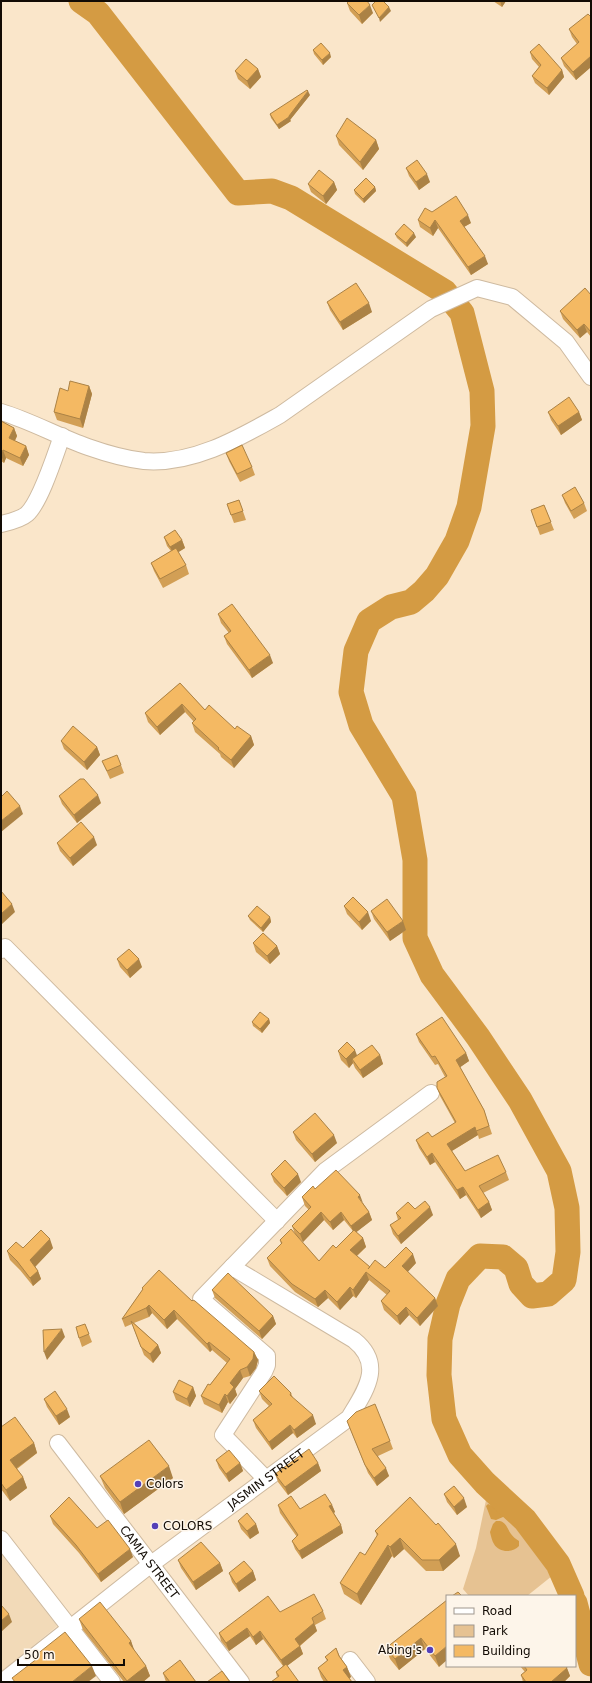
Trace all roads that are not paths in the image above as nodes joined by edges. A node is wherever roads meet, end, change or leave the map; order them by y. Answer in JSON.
{"nodes":[{"id":1,"x":591,"y":377,"type":"edge"},
{"id":2,"x":1,"y":412,"type":"edge"},
{"id":3,"x":62,"y":436,"type":"junction"},
{"id":4,"x":1,"y":524,"type":"edge"},
{"id":5,"x":1,"y":950,"type":"edge"},
{"id":6,"x":431,"y":1093,"type":"dead end"},
{"id":7,"x":277,"y":1221,"type":"junction"},
{"id":8,"x":232,"y":1267,"type":"junction"},
{"id":9,"x":58,"y":1443,"type":"dead end"},
{"id":10,"x":266,"y":1479,"type":"junction"},
{"id":11,"x":1,"y":1539,"type":"edge"},
{"id":12,"x":150,"y":1565,"type":"junction"},
{"id":13,"x":70,"y":1628,"type":"junction"},
{"id":14,"x":350,"y":1660,"type":"dead end"},
{"id":15,"x":2,"y":1682,"type":"edge"},
{"id":16,"x":112,"y":1682,"type":"edge"},
{"id":17,"x":241,"y":1682,"type":"edge"},
{"id":18,"x":367,"y":1682,"type":"edge"}],
"edges":[{"from":1,"to":3,"type":"street"},
{"from":2,"to":3,"type":"street"},
{"from":3,"to":4,"type":"street"},
{"from":5,"to":7,"type":"street"},
{"from":6,"to":7,"type":"street"},
{"from":7,"to":8,"type":"street"},
{"from":8,"to":10,"type":"street"},
{"from":8,"to":10,"type":"street","name":"JASMIN STREET"},
{"from":9,"to":12,"type":"street","name":"CAMIA STREET"},
{"from":10,"to":12,"type":"street","name":"JASMIN STREET"},
{"from":11,"to":13,"type":"street"},
{"from":12,"to":13,"type":"street","name":"JASMIN STREET"},
{"from":12,"to":17,"type":"street","name":"CAMIA STREET"},
{"from":13,"to":15,"type":"street","name":"JASMIN STREET"},
{"from":13,"to":16,"type":"street"},
{"from":14,"to":18,"type":"street"}]}
